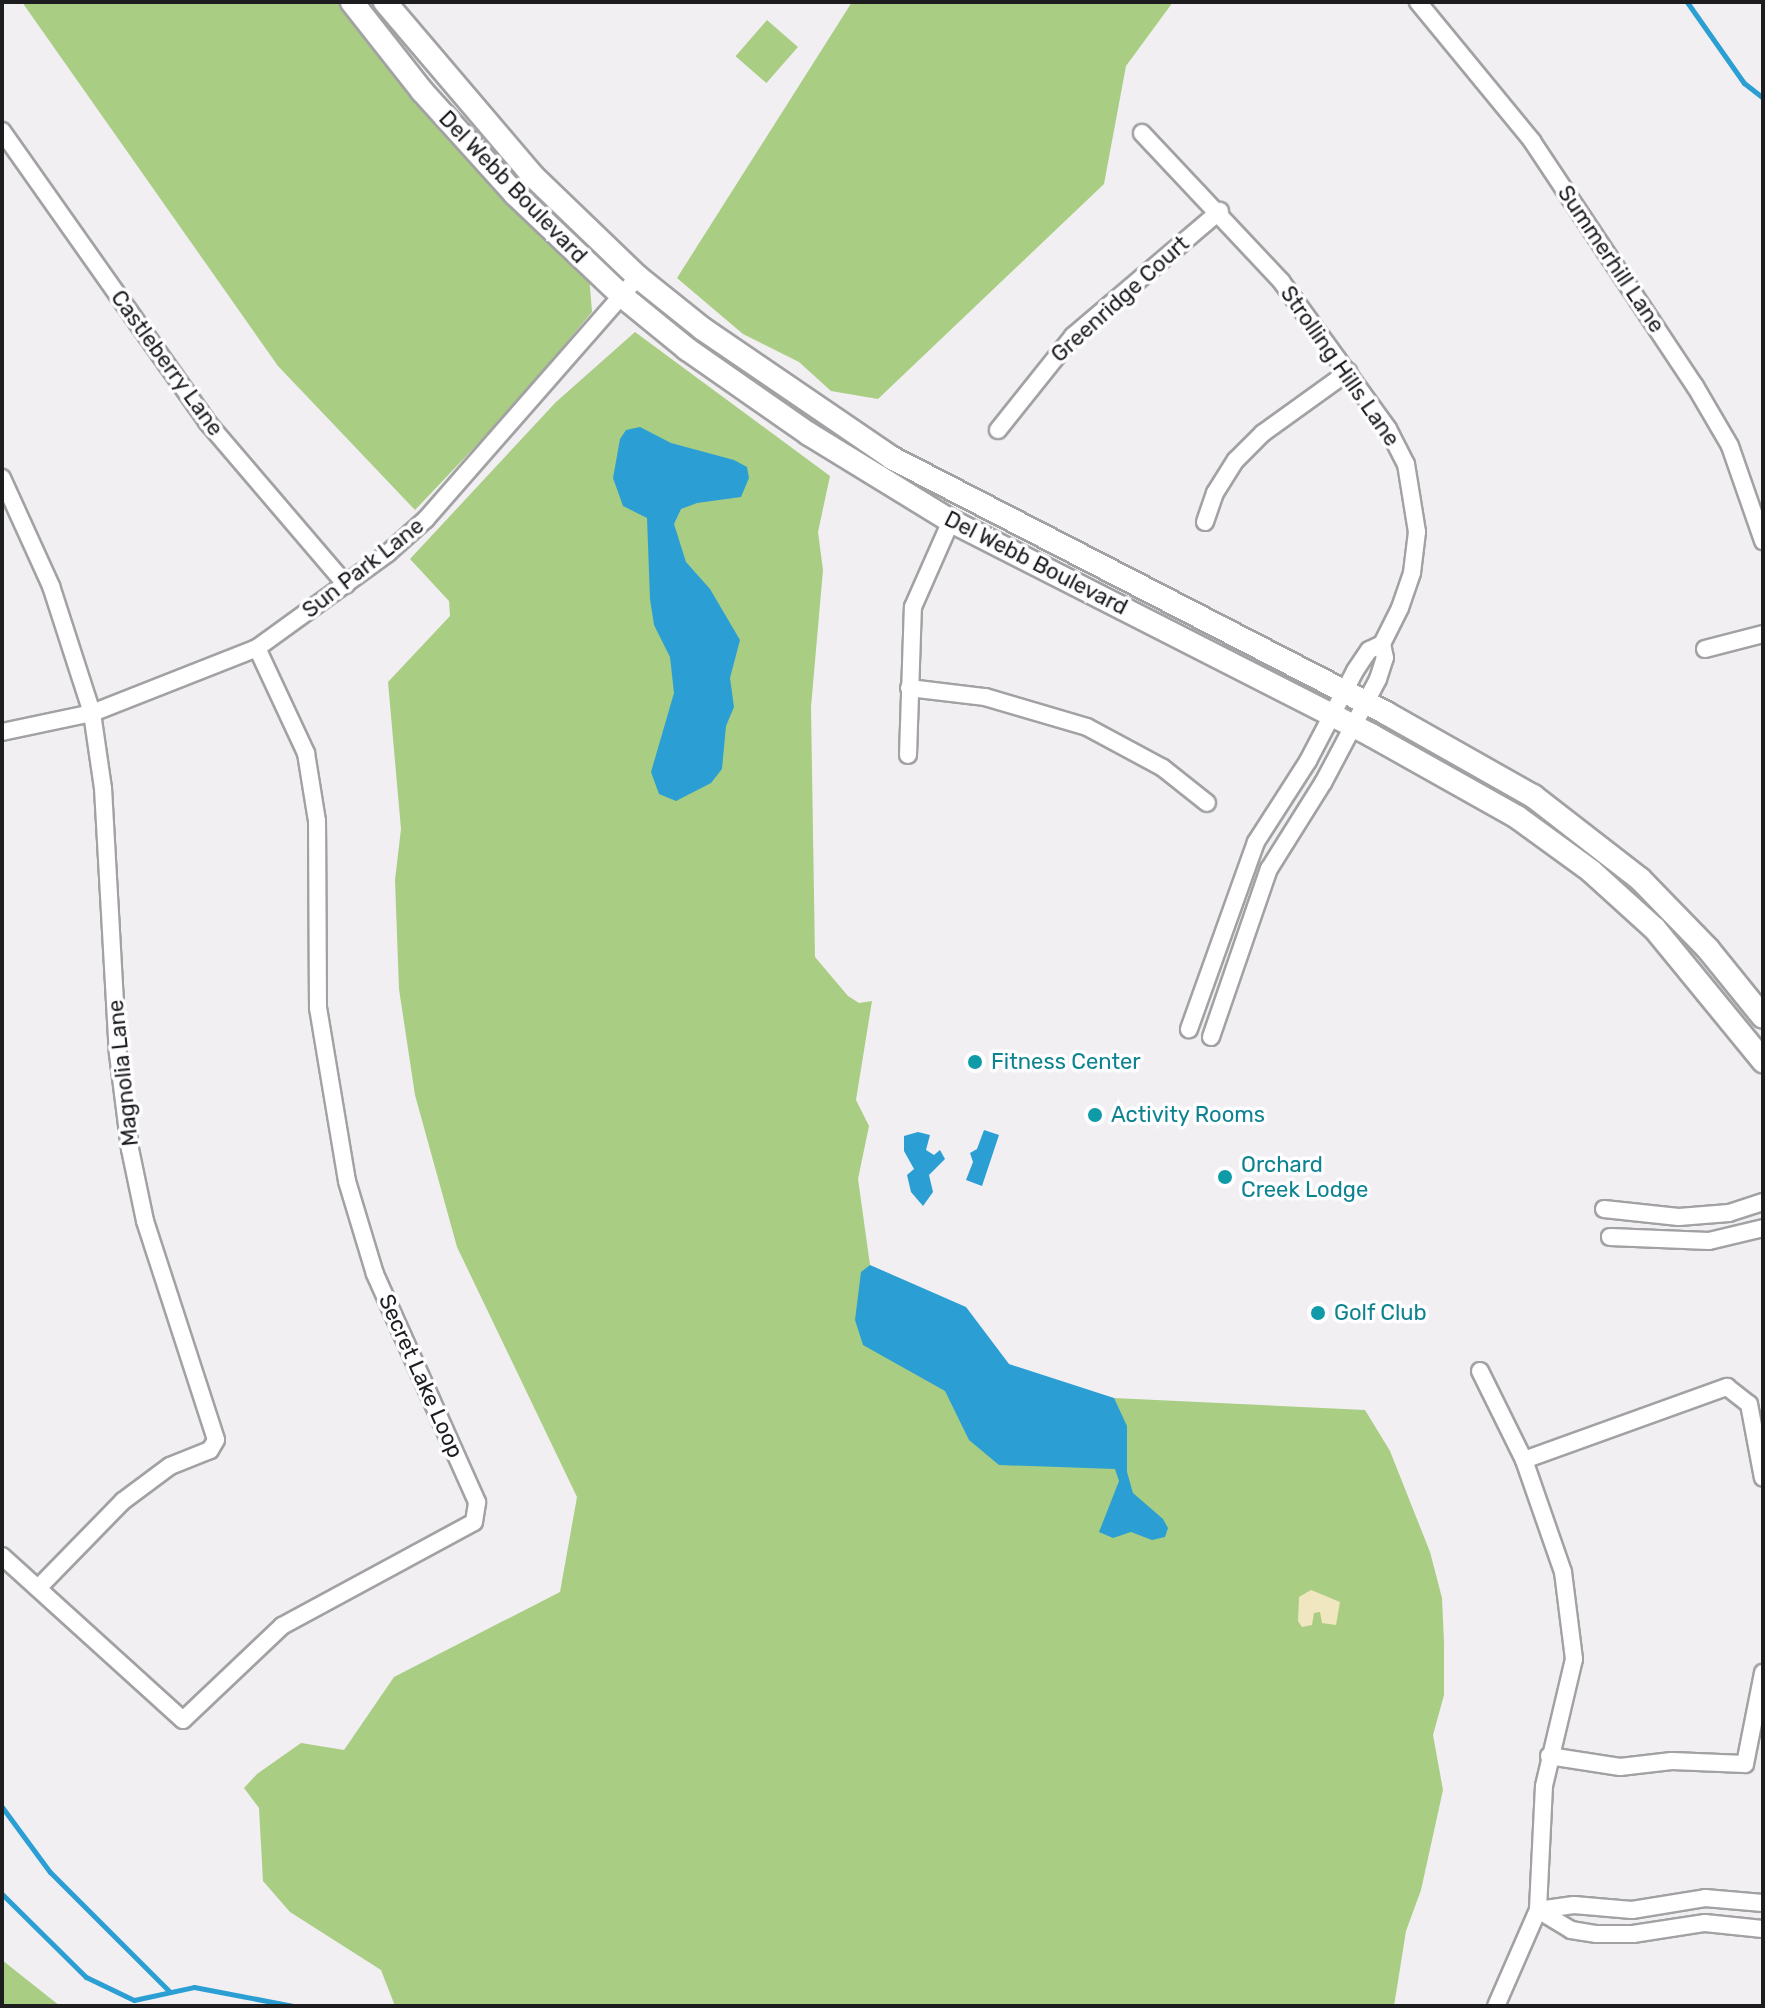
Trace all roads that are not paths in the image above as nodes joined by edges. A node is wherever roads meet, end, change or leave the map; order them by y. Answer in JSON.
{"nodes":[{"id":1,"x":352,"y":2,"type":"edge"},
{"id":2,"x":385,"y":2,"type":"edge"},
{"id":3,"x":1418,"y":2,"type":"edge"},
{"id":4,"x":2,"y":131,"type":"edge"},
{"id":5,"x":1142,"y":133,"type":"dead end"},
{"id":6,"x":1220,"y":211,"type":"junction"},
{"id":7,"x":638,"y":277,"type":"junction"},
{"id":8,"x":622,"y":296,"type":"junction"},
{"id":9,"x":1348,"y":372,"type":"junction"},
{"id":10,"x":998,"y":430,"type":"dead end"},
{"id":11,"x":2,"y":478,"type":"edge"},
{"id":12,"x":951,"y":521,"type":"junction"},
{"id":13,"x":1205,"y":522,"type":"dead end"},
{"id":14,"x":1763,"y":541,"type":"edge"},
{"id":15,"x":346,"y":585,"type":"junction"},
{"id":16,"x":1763,"y":634,"type":"edge"},
{"id":17,"x":1382,"y":644,"type":"junction"},
{"id":18,"x":257,"y":648,"type":"junction"},
{"id":19,"x":1705,"y":649,"type":"dead end"},
{"id":20,"x":909,"y":688,"type":"junction"},
{"id":21,"x":1344,"y":692,"type":"junction"},
{"id":22,"x":1365,"y":703,"type":"junction"},
{"id":23,"x":92,"y":713,"type":"junction"},
{"id":24,"x":1331,"y":715,"type":"junction"},
{"id":25,"x":1353,"y":726,"type":"junction"},
{"id":26,"x":2,"y":732,"type":"edge"},
{"id":27,"x":908,"y":755,"type":"dead end"},
{"id":28,"x":1207,"y":803,"type":"dead end"},
{"id":29,"x":1763,"y":1017,"type":"edge"},
{"id":30,"x":1189,"y":1029,"type":"dead end"},
{"id":31,"x":1211,"y":1037,"type":"dead end"},
{"id":32,"x":1763,"y":1061,"type":"edge"},
{"id":33,"x":1763,"y":1202,"type":"edge"},
{"id":34,"x":1604,"y":1209,"type":"dead end"},
{"id":35,"x":1763,"y":1228,"type":"edge"},
{"id":36,"x":1610,"y":1237,"type":"dead end"},
{"id":37,"x":1480,"y":1371,"type":"dead end"},
{"id":38,"x":1524,"y":1460,"type":"junction"},
{"id":39,"x":1763,"y":1478,"type":"edge"},
{"id":40,"x":2,"y":1556,"type":"edge"},
{"id":41,"x":39,"y":1587,"type":"junction"},
{"id":42,"x":1763,"y":1673,"type":"edge"},
{"id":43,"x":1549,"y":1756,"type":"junction"},
{"id":44,"x":1763,"y":1903,"type":"edge"},
{"id":45,"x":1538,"y":1910,"type":"junction"},
{"id":46,"x":1763,"y":1929,"type":"edge"},
{"id":47,"x":1496,"y":2006,"type":"edge"}],
"edges":[{"from":1,"to":8,"type":"street","name":"Del Webb Boulevard"},
{"from":2,"to":7,"type":"street","name":"Del Webb Boulevard"},
{"from":3,"to":14,"type":"street","name":"Summerhill Lane"},
{"from":4,"to":15,"type":"street","name":"Castleberry Lane"},
{"from":5,"to":6,"type":"street","name":"Strolling Hills Lane"},
{"from":6,"to":9,"type":"street","name":"Strolling Hills Lane"},
{"from":6,"to":10,"type":"street","name":"Greenridge Court"},
{"from":7,"to":8,"type":"street","name":"Sun Park Lane"},
{"from":7,"to":21,"type":"street","name":"Del Webb Boulevard"},
{"from":8,"to":12,"type":"street","name":"Del Webb Boulevard"},
{"from":8,"to":15,"type":"street","name":"Sun Park Lane"},
{"from":9,"to":13,"type":"street"},
{"from":9,"to":17,"type":"street","name":"Strolling Hills Lane"},
{"from":11,"to":23,"type":"street","name":"Magnolia Lane"},
{"from":12,"to":20,"type":"street"},
{"from":12,"to":24,"type":"street","name":"Del Webb Boulevard"},
{"from":15,"to":18,"type":"street","name":"Sun Park Lane"},
{"from":16,"to":19,"type":"street"},
{"from":17,"to":21,"type":"street","name":"Strolling Hills Lane"},
{"from":17,"to":22,"type":"street","name":"Strolling Hills Lane"},
{"from":18,"to":23,"type":"street","name":"Sun Park Lane"},
{"from":18,"to":41,"type":"street","name":"Secret Lake Loop"},
{"from":20,"to":27,"type":"street"},
{"from":20,"to":28,"type":"street"},
{"from":21,"to":22,"type":"street","name":"Del Webb Boulevard"},
{"from":21,"to":24,"type":"street","name":"Strolling Hills Lane"},
{"from":22,"to":25,"type":"street","name":"Strolling Hills Lane"},
{"from":22,"to":29,"type":"street","name":"Del Webb Boulevard"},
{"from":23,"to":26,"type":"street","name":"Sun Park Lane"},
{"from":23,"to":41,"type":"street","name":"Magnolia Lane"},
{"from":24,"to":25,"type":"street","name":"Del Webb Boulevard"},
{"from":24,"to":30,"type":"street","name":"Strolling Hills Lane"},
{"from":25,"to":31,"type":"street","name":"Strolling Hills Lane"},
{"from":25,"to":32,"type":"street","name":"Del Webb Boulevard"},
{"from":33,"to":34,"type":"street"},
{"from":35,"to":36,"type":"street"},
{"from":37,"to":38,"type":"street"},
{"from":38,"to":39,"type":"street"},
{"from":38,"to":43,"type":"street"},
{"from":40,"to":41,"type":"street","name":"Secret Lake Loop"},
{"from":42,"to":43,"type":"street"},
{"from":43,"to":45,"type":"street"},
{"from":44,"to":45,"type":"street"},
{"from":45,"to":46,"type":"street"},
{"from":45,"to":47,"type":"street"}]}
